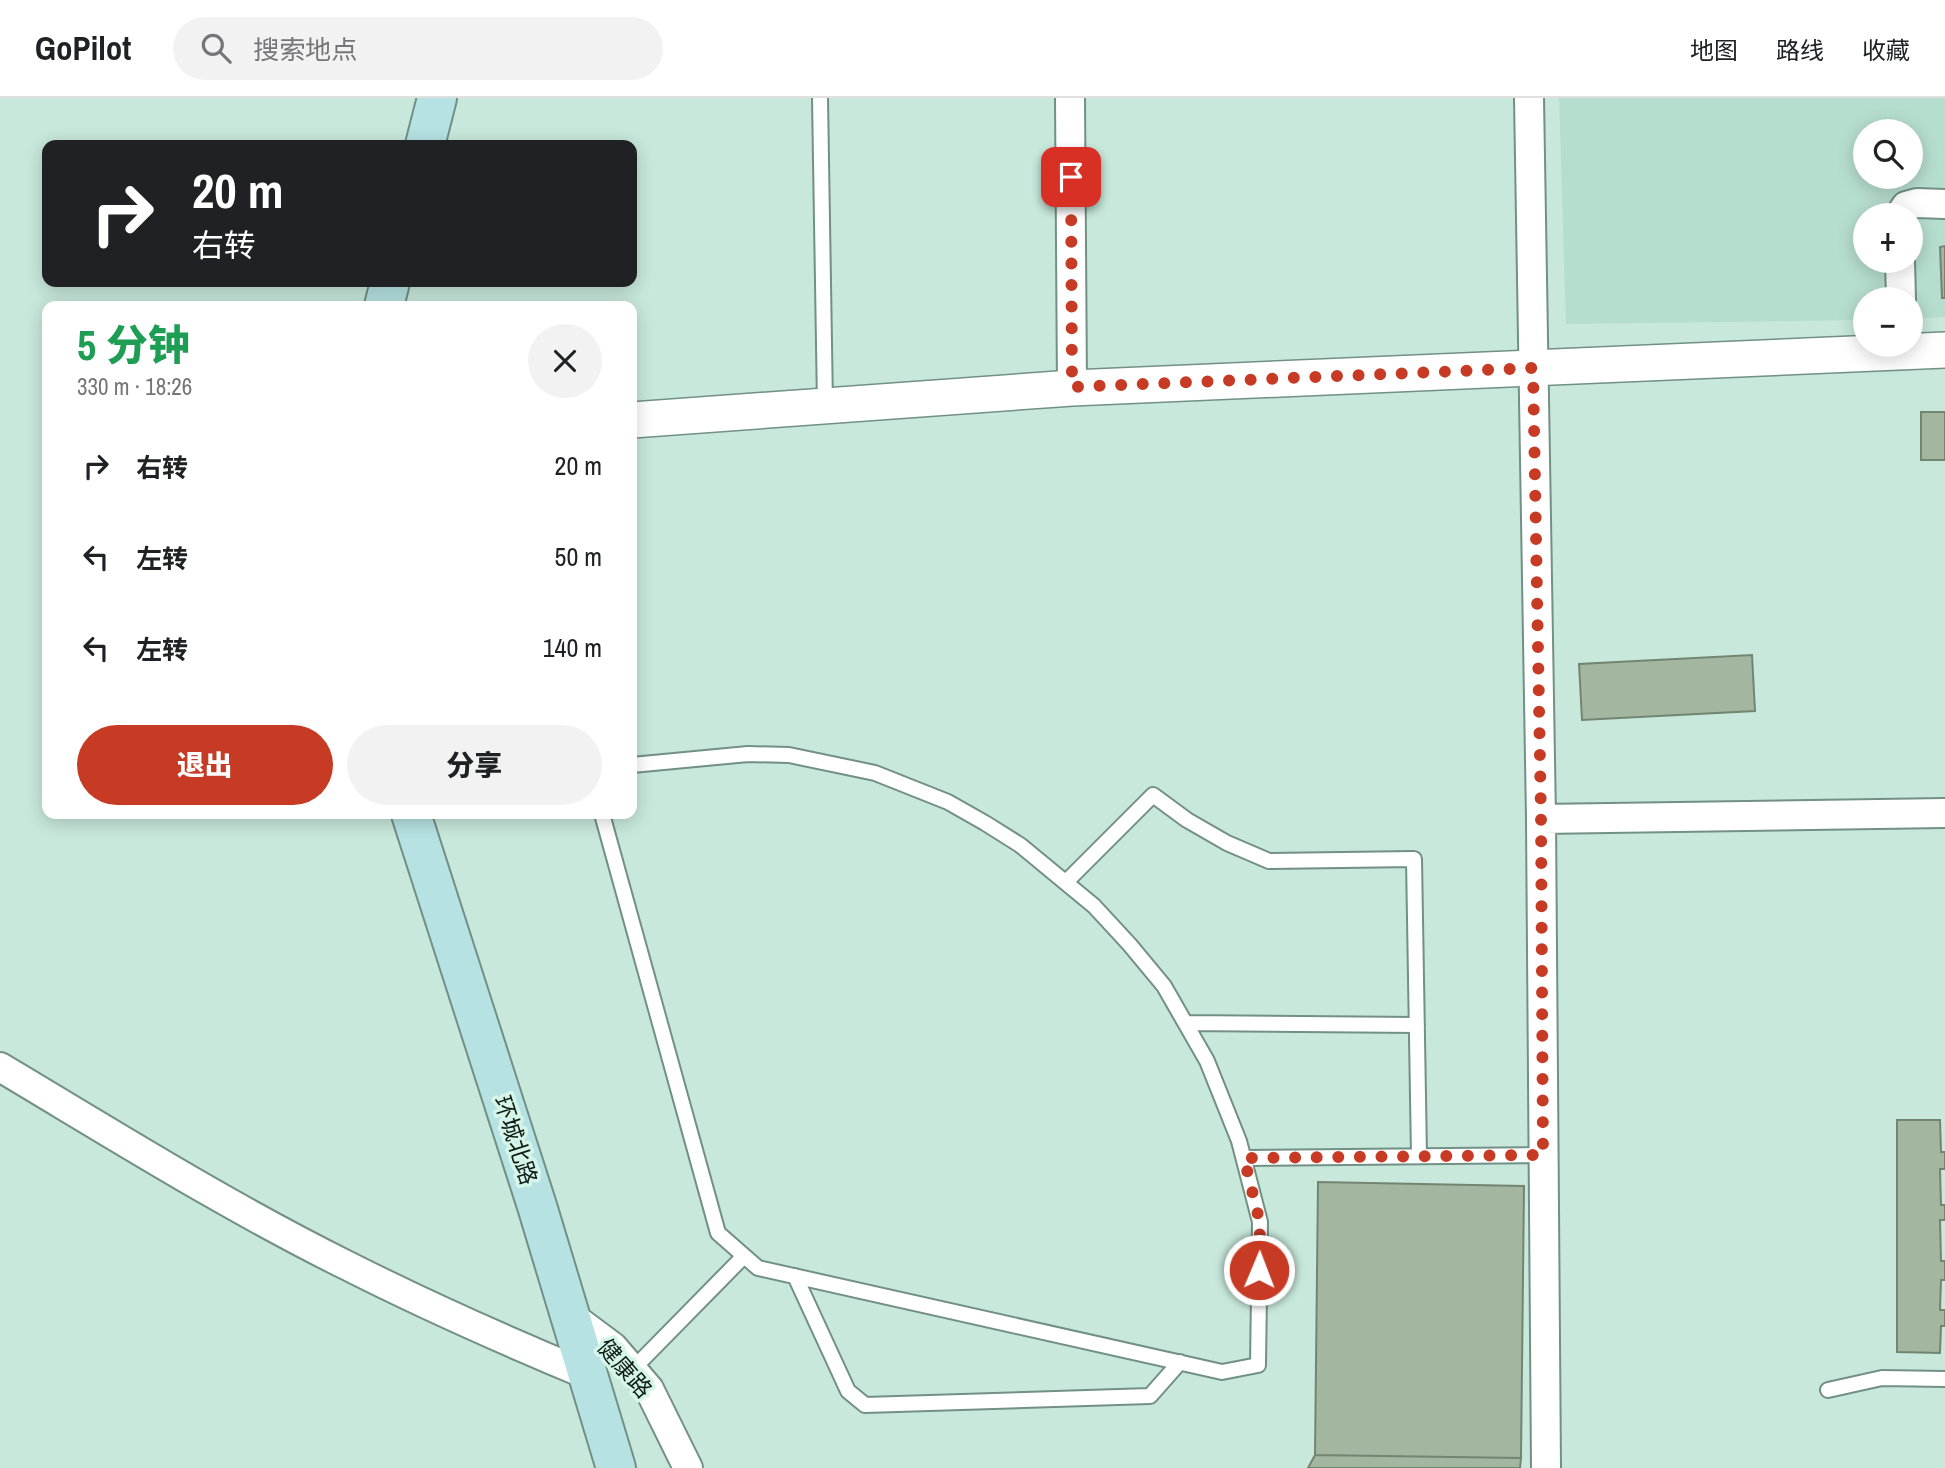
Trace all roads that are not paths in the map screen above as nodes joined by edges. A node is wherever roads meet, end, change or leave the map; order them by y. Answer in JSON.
{"nodes":[{"id":1,"x":437,"y":98,"type":"edge"},
{"id":2,"x":820,"y":98,"type":"edge"},
{"id":3,"x":1070,"y":98,"type":"edge"},
{"id":4,"x":1529,"y":98,"type":"edge"},
{"id":5,"x":426,"y":140,"type":"edge"},
{"id":6,"x":1923,"y":203,"type":"edge"},
{"id":7,"x":1945,"y":204,"type":"edge"},
{"id":8,"x":1923,"y":349,"type":"edge"},
{"id":9,"x":1945,"y":350,"type":"edge"},
{"id":10,"x":1853,"y":351,"type":"edge"},
{"id":11,"x":1533,"y":368,"type":"junction"},
{"id":12,"x":1072,"y":387,"type":"junction"},
{"id":13,"x":825,"y":405,"type":"junction"},
{"id":14,"x":637,"y":419,"type":"edge"},
{"id":15,"x":637,"y":765,"type":"edge"},
{"id":16,"x":1945,"y":813,"type":"edge"},
{"id":17,"x":1541,"y":818,"type":"junction"},
{"id":18,"x":413,"y":819,"type":"edge"},
{"id":19,"x":603,"y":819,"type":"edge"},
{"id":20,"x":1066,"y":882,"type":"junction"},
{"id":21,"x":1187,"y":1023,"type":"junction"},
{"id":22,"x":1417,"y":1026,"type":"junction"},
{"id":23,"x":0,"y":1067,"type":"edge"},
{"id":24,"x":1543,"y":1155,"type":"junction"},
{"id":25,"x":1419,"y":1156,"type":"junction"},
{"id":26,"x":1244,"y":1158,"type":"junction"},
{"id":27,"x":744,"y":1255,"type":"junction"},
{"id":28,"x":795,"y":1276,"type":"junction"},
{"id":29,"x":570,"y":1315,"type":"junction"},
{"id":30,"x":1180,"y":1363,"type":"junction"},
{"id":31,"x":632,"y":1370,"type":"junction"},
{"id":32,"x":588,"y":1375,"type":"junction"},
{"id":33,"x":1945,"y":1379,"type":"edge"},
{"id":34,"x":1828,"y":1390,"type":"dead end"},
{"id":35,"x":616,"y":1468,"type":"edge"},
{"id":36,"x":688,"y":1468,"type":"edge"},
{"id":37,"x":1546,"y":1468,"type":"edge"}],
"edges":[{"from":1,"to":5,"type":"main road"},
{"from":2,"to":13,"type":"lane"},
{"from":3,"to":12,"type":"street"},
{"from":4,"to":11,"type":"street"},
{"from":6,"to":7,"type":"street"},
{"from":8,"to":9,"type":"street"},
{"from":10,"to":11,"type":"street"},
{"from":11,"to":12,"type":"street"},
{"from":11,"to":17,"type":"street"},
{"from":12,"to":13,"type":"street"},
{"from":13,"to":14,"type":"street"},
{"from":15,"to":20,"type":"lane"},
{"from":16,"to":17,"type":"street"},
{"from":17,"to":24,"type":"street"},
{"from":18,"to":29,"type":"main road","name":"环城北路"},
{"from":19,"to":27,"type":"lane"},
{"from":20,"to":21,"type":"lane"},
{"from":20,"to":22,"type":"lane"},
{"from":21,"to":22,"type":"lane"},
{"from":21,"to":26,"type":"lane"},
{"from":22,"to":25,"type":"lane"},
{"from":23,"to":32,"type":"street"},
{"from":24,"to":25,"type":"lane"},
{"from":24,"to":37,"type":"street"},
{"from":25,"to":26,"type":"lane"},
{"from":26,"to":30,"type":"lane"},
{"from":27,"to":28,"type":"lane"},
{"from":27,"to":31,"type":"lane"},
{"from":28,"to":30,"type":"lane"},
{"from":28,"to":30,"type":"lane"},
{"from":29,"to":31,"type":"street","name":"健康路"},
{"from":29,"to":32,"type":"main road","name":"环城北路"},
{"from":31,"to":36,"type":"street","name":"健康路"},
{"from":32,"to":35,"type":"main road","name":"环城北路"},
{"from":33,"to":34,"type":"lane"}]}
